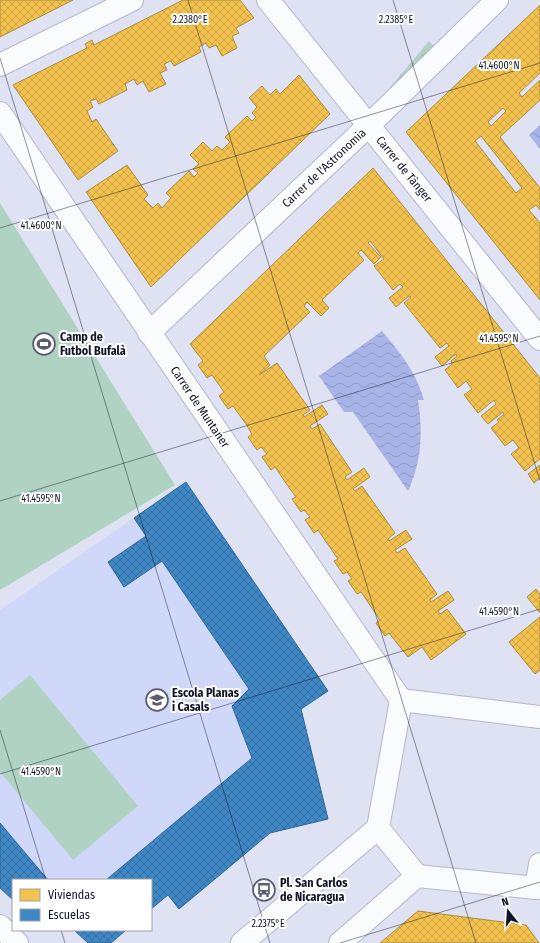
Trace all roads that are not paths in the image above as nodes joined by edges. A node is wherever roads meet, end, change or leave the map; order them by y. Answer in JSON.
{"nodes":[{"id":1,"x":132,"y":0,"type":"edge"},
{"id":2,"x":268,"y":0,"type":"edge"},
{"id":3,"x":497,"y":0,"type":"edge"},
{"id":4,"x":0,"y":65,"type":"edge"},
{"id":5,"x":0,"y":113,"type":"edge"},
{"id":6,"x":369,"y":125,"type":"junction"},
{"id":7,"x":149,"y":333,"type":"junction"},
{"id":8,"x":540,"y":339,"type":"edge"},
{"id":9,"x":402,"y":700,"type":"junction"},
{"id":10,"x":540,"y":717,"type":"edge"},
{"id":11,"x":378,"y":828,"type":"junction"},
{"id":12,"x":540,"y":864,"type":"edge"},
{"id":13,"x":417,"y":876,"type":"junction"},
{"id":14,"x":538,"y":891,"type":"edge"},
{"id":15,"x":0,"y":926,"type":"edge"},
{"id":16,"x":17,"y":943,"type":"edge"},
{"id":17,"x":242,"y":943,"type":"edge"},
{"id":18,"x":340,"y":943,"type":"edge"}],
"edges":[{"from":1,"to":4,"type":"street"},
{"from":2,"to":6,"type":"street","name":"Carrer de Tànger"},
{"from":3,"to":6,"type":"street","name":"Carrer de l'Astronomia"},
{"from":5,"to":7,"type":"street","name":"Carrer de Muntaner"},
{"from":6,"to":7,"type":"street","name":"Carrer de l'Astronomia"},
{"from":6,"to":8,"type":"street","name":"Carrer de Tànger"},
{"from":7,"to":9,"type":"street","name":"Carrer de Muntaner"},
{"from":9,"to":10,"type":"street"},
{"from":9,"to":11,"type":"street"},
{"from":11,"to":13,"type":"street"},
{"from":11,"to":17,"type":"street"},
{"from":12,"to":14,"type":"street"},
{"from":13,"to":14,"type":"street"},
{"from":13,"to":18,"type":"street"},
{"from":15,"to":16,"type":"street"}]}
